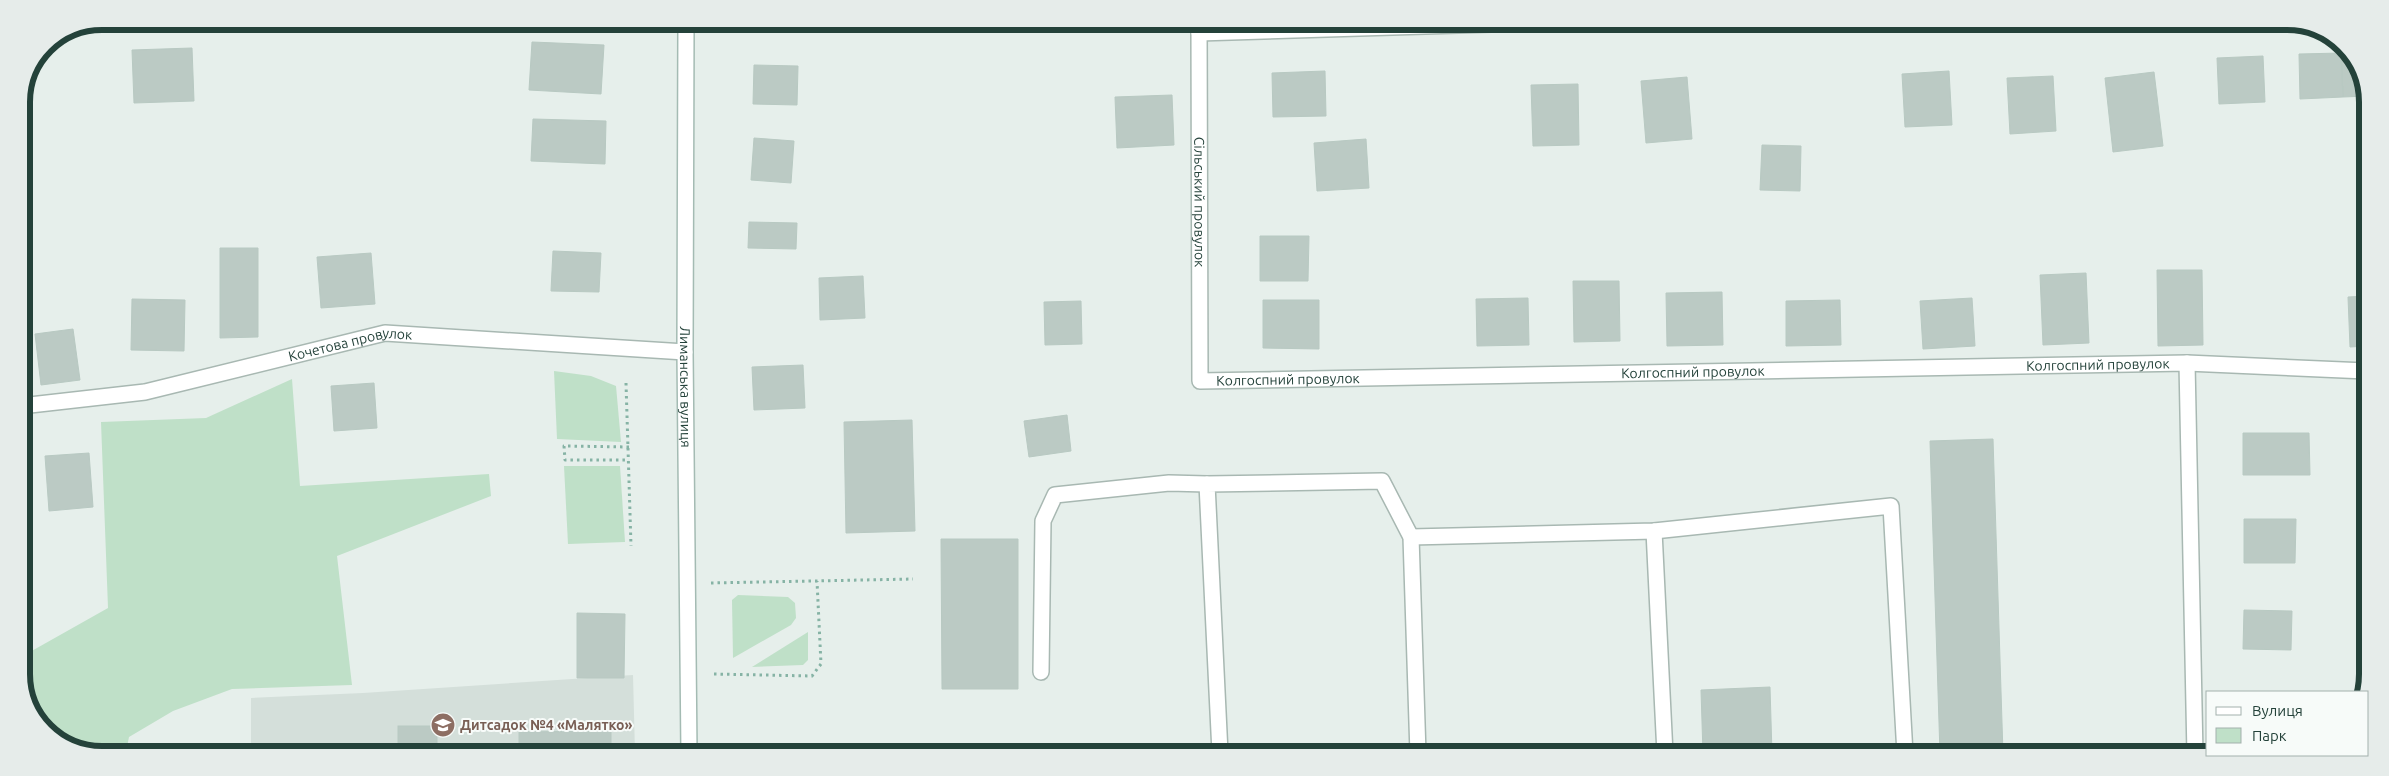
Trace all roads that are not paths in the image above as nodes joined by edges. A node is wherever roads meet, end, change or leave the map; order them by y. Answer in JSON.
{"nodes":[{"id":1,"x":686,"y":30,"type":"edge"},
{"id":2,"x":1199,"y":30,"type":"edge"},
{"id":3,"x":685,"y":352,"type":"junction"},
{"id":4,"x":2187,"y":363,"type":"junction"},
{"id":5,"x":2359,"y":371,"type":"edge"},
{"id":6,"x":1200,"y":381,"type":"joint"},
{"id":7,"x":30,"y":405,"type":"edge"},
{"id":8,"x":1207,"y":484,"type":"junction"},
{"id":9,"x":1654,"y":531,"type":"junction"},
{"id":10,"x":1411,"y":537,"type":"junction"},
{"id":11,"x":1041,"y":672,"type":"dead end"},
{"id":12,"x":689,"y":746,"type":"edge"},
{"id":13,"x":1220,"y":746,"type":"edge"},
{"id":14,"x":1418,"y":746,"type":"edge"},
{"id":15,"x":1665,"y":746,"type":"edge"},
{"id":16,"x":1905,"y":746,"type":"edge"},
{"id":17,"x":2195,"y":746,"type":"edge"}],
"edges":[{"from":1,"to":3,"type":"street","name":"Лиманська вулиця"},
{"from":2,"to":6,"type":"street","name":"Сільський провулок"},
{"from":3,"to":7,"type":"street","name":"Кочетова провулок"},
{"from":3,"to":12,"type":"street","name":"Лиманська вулиця"},
{"from":4,"to":5,"type":"street","name":"Колгоспний провулок"},
{"from":4,"to":6,"type":"street","name":"Колгоспний провулок"},
{"from":4,"to":17,"type":"street","name":"Колгоспний провулок"},
{"from":8,"to":10,"type":"street"},
{"from":8,"to":11,"type":"street"},
{"from":8,"to":13,"type":"street"},
{"from":9,"to":10,"type":"street"},
{"from":9,"to":15,"type":"street"},
{"from":9,"to":16,"type":"street"},
{"from":10,"to":14,"type":"street"}]}
